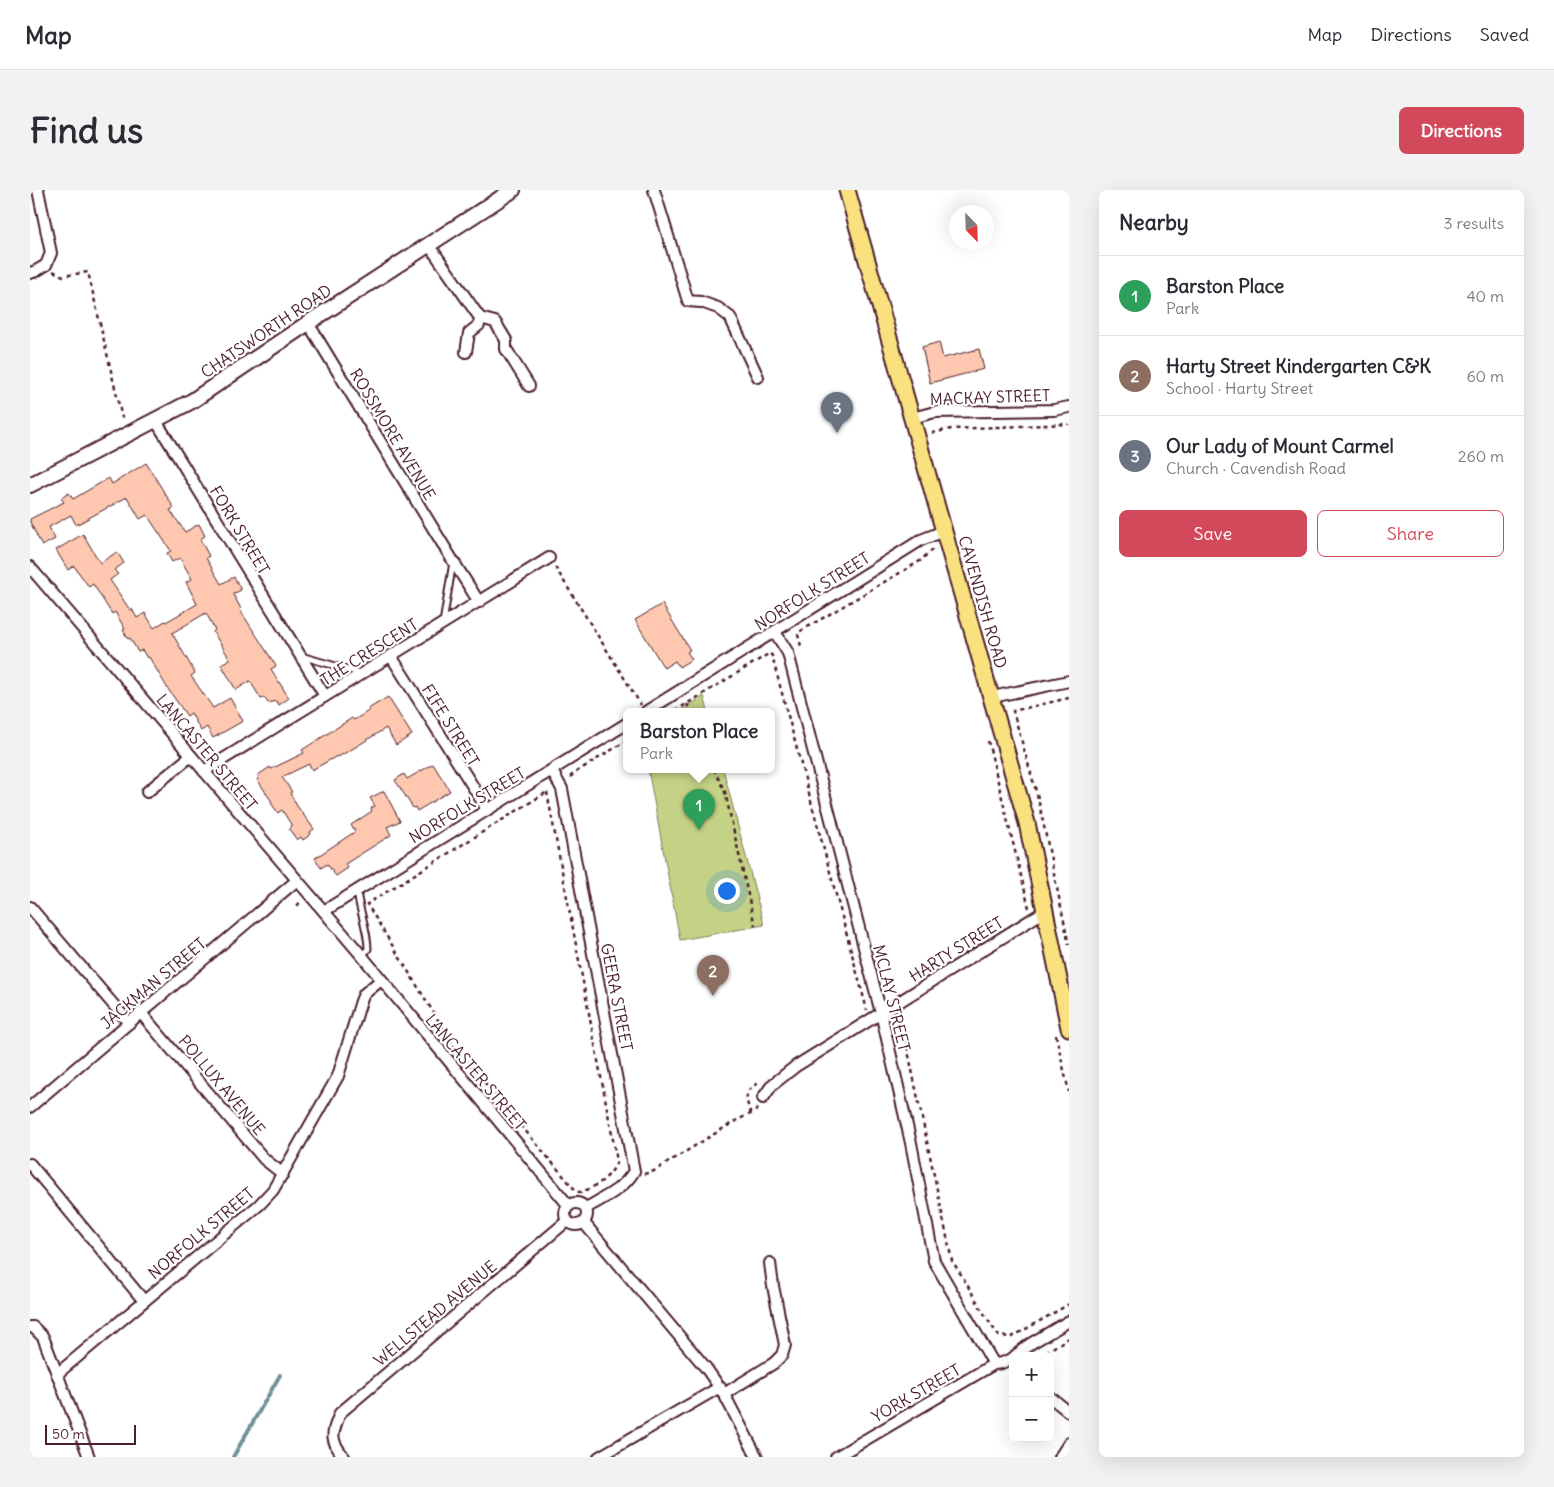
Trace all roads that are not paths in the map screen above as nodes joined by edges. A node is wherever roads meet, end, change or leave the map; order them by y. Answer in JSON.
{"nodes":[{"id":1,"x":38,"y":190,"type":"edge"},
{"id":2,"x":514,"y":190,"type":"edge"},
{"id":3,"x":654,"y":190,"type":"edge"},
{"id":4,"x":847,"y":190,"type":"edge"},
{"id":5,"x":429,"y":245,"type":"junction"},
{"id":6,"x":30,"y":273,"type":"edge"},
{"id":7,"x":480,"y":318,"type":"junction"},
{"id":8,"x":308,"y":323,"type":"junction"},
{"id":9,"x":466,"y":352,"type":"dead end"},
{"id":10,"x":758,"y":377,"type":"dead end"},
{"id":11,"x":529,"y":386,"type":"dead end"},
{"id":12,"x":1069,"y":407,"type":"edge"},
{"id":13,"x":912,"y":418,"type":"junction"},
{"id":14,"x":156,"y":421,"type":"junction"},
{"id":15,"x":30,"y":485,"type":"edge"},
{"id":16,"x":944,"y":531,"type":"junction"},
{"id":17,"x":549,"y":558,"type":"road end"},
{"id":18,"x":453,"y":561,"type":"junction"},
{"id":19,"x":30,"y":567,"type":"edge"},
{"id":20,"x":480,"y":602,"type":"junction"},
{"id":21,"x":443,"y":624,"type":"junction"},
{"id":22,"x":775,"y":632,"type":"junction"},
{"id":23,"x":299,"y":655,"type":"junction"},
{"id":24,"x":391,"y":656,"type":"junction"},
{"id":25,"x":363,"y":674,"type":"junction"},
{"id":26,"x":1069,"y":681,"type":"edge"},
{"id":27,"x":326,"y":696,"type":"junction"},
{"id":28,"x":992,"y":697,"type":"junction"},
{"id":29,"x":651,"y":708,"type":"edge"},
{"id":30,"x":623,"y":726,"type":"edge"},
{"id":31,"x":191,"y":756,"type":"junction"},
{"id":32,"x":204,"y":771,"type":"junction"},
{"id":33,"x":552,"y":771,"type":"junction"},
{"id":34,"x":147,"y":792,"type":"dead end"},
{"id":35,"x":487,"y":809,"type":"junction"},
{"id":36,"x":296,"y":881,"type":"junction"},
{"id":37,"x":357,"y":890,"type":"junction"},
{"id":38,"x":30,"y":907,"type":"edge"},
{"id":39,"x":324,"y":911,"type":"junction"},
{"id":40,"x":1037,"y":911,"type":"junction"},
{"id":41,"x":362,"y":956,"type":"junction"},
{"id":42,"x":381,"y":980,"type":"junction"},
{"id":43,"x":141,"y":1013,"type":"junction"},
{"id":44,"x":881,"y":1013,"type":"junction"},
{"id":45,"x":129,"y":1023,"type":"junction"},
{"id":46,"x":1069,"y":1028,"type":"edge"},
{"id":47,"x":763,"y":1098,"type":"road end"},
{"id":48,"x":30,"y":1106,"type":"edge"},
{"id":49,"x":30,"y":1164,"type":"edge"},
{"id":50,"x":282,"y":1174,"type":"junction"},
{"id":51,"x":569,"y":1206,"type":"junction"},
{"id":52,"x":586,"y":1208,"type":"junction"},
{"id":53,"x":567,"y":1221,"type":"junction"},
{"id":54,"x":584,"y":1223,"type":"junction"},
{"id":55,"x":770,"y":1263,"type":"dead end"},
{"id":56,"x":144,"y":1300,"type":"junction"},
{"id":57,"x":1069,"y":1321,"type":"edge"},
{"id":58,"x":32,"y":1327,"type":"edge"},
{"id":59,"x":1021,"y":1352,"type":"edge"},
{"id":60,"x":1009,"y":1360,"type":"edge"},
{"id":61,"x":994,"y":1364,"type":"junction"},
{"id":62,"x":57,"y":1374,"type":"junction"},
{"id":63,"x":722,"y":1390,"type":"junction"},
{"id":64,"x":1054,"y":1400,"type":"edge"},
{"id":65,"x":1069,"y":1412,"type":"edge"},
{"id":66,"x":1069,"y":1443,"type":"edge"},
{"id":67,"x":89,"y":1457,"type":"edge"},
{"id":68,"x":344,"y":1457,"type":"edge"},
{"id":69,"x":599,"y":1457,"type":"edge"},
{"id":70,"x":757,"y":1457,"type":"edge"},
{"id":71,"x":836,"y":1457,"type":"edge"},
{"id":72,"x":1060,"y":1457,"type":"edge"}],
"edges":[{"from":1,"to":6,"type":"street"},
{"from":2,"to":5,"type":"main road","name":"CHATSWORTH ROAD"},
{"from":3,"to":10,"type":"street"},
{"from":4,"to":13,"type":"main road","name":"CAVENDISH ROAD"},
{"from":5,"to":7,"type":"street"},
{"from":5,"to":8,"type":"main road","name":"CHATSWORTH ROAD"},
{"from":7,"to":9,"type":"street"},
{"from":7,"to":11,"type":"street"},
{"from":8,"to":14,"type":"main road","name":"CHATSWORTH ROAD"},
{"from":8,"to":18,"type":"street","name":"ROSSMORE AVENUE"},
{"from":12,"to":13,"type":"street","name":"MACKAY STREET"},
{"from":13,"to":16,"type":"main road","name":"CAVENDISH ROAD"},
{"from":14,"to":15,"type":"main road","name":"CHATSWORTH ROAD"},
{"from":14,"to":23,"type":"street","name":"FORK STREET"},
{"from":16,"to":22,"type":"street","name":"NORFOLK STREET"},
{"from":16,"to":28,"type":"main road","name":"CAVENDISH ROAD"},
{"from":17,"to":20,"type":"street","name":"THE CRESCENT"},
{"from":18,"to":20,"type":"street","name":"ROSSMORE AVENUE"},
{"from":18,"to":21,"type":"lane"},
{"from":19,"to":31,"type":"street","name":"LANCASTER STREET"},
{"from":20,"to":21,"type":"street","name":"THE CRESCENT"},
{"from":21,"to":24,"type":"street","name":"THE CRESCENT"},
{"from":22,"to":29,"type":"street","name":"NORFOLK STREET"},
{"from":22,"to":44,"type":"street","name":"MCLAY STREET"},
{"from":23,"to":25,"type":"lane"},
{"from":23,"to":27,"type":"street","name":"FORK STREET"},
{"from":24,"to":25,"type":"street","name":"THE CRESCENT"},
{"from":24,"to":35,"type":"street","name":"FIFE STREET"},
{"from":25,"to":27,"type":"street","name":"THE CRESCENT"},
{"from":26,"to":28,"type":"street"},
{"from":27,"to":32,"type":"street","name":"THE CRESCENT"},
{"from":28,"to":40,"type":"main road","name":"CAVENDISH ROAD"},
{"from":30,"to":33,"type":"street","name":"NORFOLK STREET"},
{"from":31,"to":32,"type":"street","name":"LANCASTER STREET"},
{"from":31,"to":34,"type":"street"},
{"from":32,"to":36,"type":"street","name":"LANCASTER STREET"},
{"from":33,"to":35,"type":"street","name":"NORFOLK STREET"},
{"from":33,"to":52,"type":"street","name":"GEERA STREET"},
{"from":35,"to":37,"type":"street","name":"NORFOLK STREET"},
{"from":36,"to":39,"type":"street","name":"LANCASTER STREET"},
{"from":36,"to":43,"type":"street","name":"JACKMAN STREET"},
{"from":37,"to":39,"type":"street","name":"NORFOLK STREET"},
{"from":37,"to":41,"type":"lane"},
{"from":38,"to":45,"type":"street"},
{"from":39,"to":41,"type":"street","name":"LANCASTER STREET"},
{"from":40,"to":44,"type":"street","name":"HARTY STREET"},
{"from":40,"to":46,"type":"main road","name":"CAVENDISH ROAD"},
{"from":41,"to":42,"type":"street","name":"LANCASTER STREET"},
{"from":42,"to":50,"type":"street","name":"NORFOLK STREET"},
{"from":42,"to":51,"type":"street","name":"LANCASTER STREET"},
{"from":43,"to":45,"type":"street","name":"JACKMAN STREET"},
{"from":43,"to":50,"type":"street","name":"POLLUX AVENUE"},
{"from":44,"to":47,"type":"street","name":"HARTY STREET"},
{"from":44,"to":61,"type":"street","name":"MCLAY STREET"},
{"from":45,"to":48,"type":"street","name":"JACKMAN STREET"},
{"from":49,"to":56,"type":"street"},
{"from":50,"to":56,"type":"street","name":"NORFOLK STREET"},
{"from":51,"to":52,"type":"street"},
{"from":51,"to":53,"type":"street"},
{"from":52,"to":54,"type":"street"},
{"from":53,"to":54,"type":"street"},
{"from":53,"to":68,"type":"street","name":"WELLSTEAD AVENUE"},
{"from":54,"to":63,"type":"street"},
{"from":55,"to":63,"type":"street"},
{"from":56,"to":62,"type":"street","name":"NORFOLK STREET"},
{"from":57,"to":59,"type":"street","name":"YORK STREET"},
{"from":58,"to":62,"type":"street"},
{"from":60,"to":61,"type":"street","name":"YORK STREET"},
{"from":61,"to":71,"type":"street","name":"YORK STREET"},
{"from":62,"to":67,"type":"street"},
{"from":63,"to":69,"type":"street"},
{"from":63,"to":70,"type":"street"},
{"from":64,"to":65,"type":"street"},
{"from":66,"to":72,"type":"street"}]}
